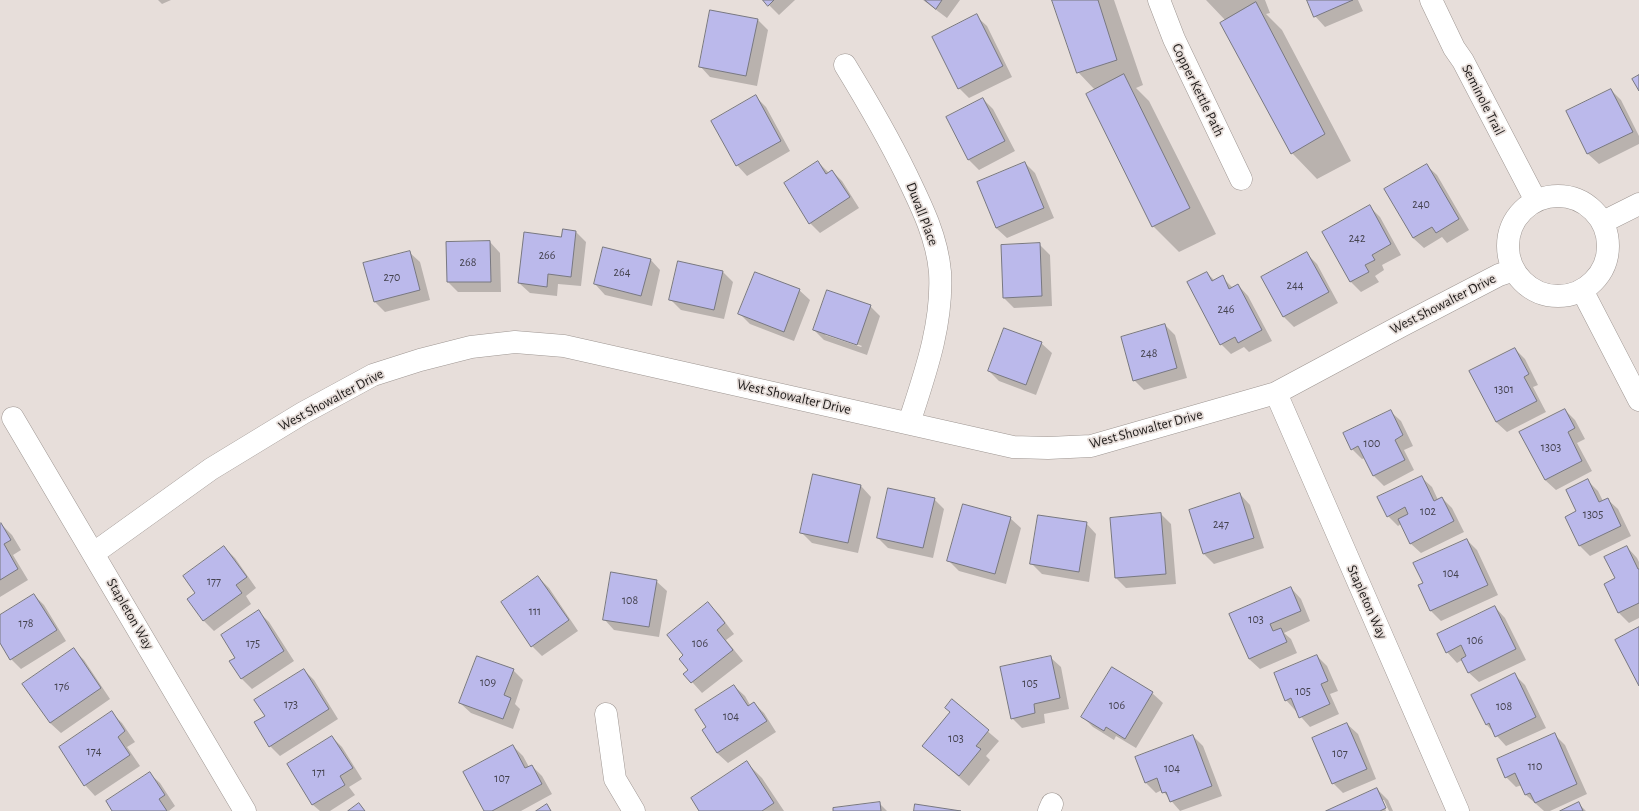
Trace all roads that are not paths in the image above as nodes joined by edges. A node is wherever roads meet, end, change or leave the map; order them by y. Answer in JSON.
{"nodes":[{"id":1,"x":1159,"y":0,"type":"edge"},
{"id":2,"x":1431,"y":0,"type":"edge"},
{"id":3,"x":845,"y":65,"type":"dead end"},
{"id":4,"x":1241,"y":179,"type":"dead end"},
{"id":5,"x":1536,"y":201,"type":"junction"},
{"id":6,"x":1639,"y":204,"type":"edge"},
{"id":7,"x":1603,"y":222,"type":"junction"},
{"id":8,"x":1514,"y":270,"type":"junction"},
{"id":9,"x":1582,"y":290,"type":"junction"},
{"id":10,"x":1276,"y":393,"type":"junction"},
{"id":11,"x":1639,"y":400,"type":"edge"},
{"id":12,"x":13,"y":418,"type":"dead end"},
{"id":13,"x":910,"y":423,"type":"junction"},
{"id":14,"x":94,"y":553,"type":"junction"},
{"id":15,"x":606,"y":714,"type":"dead end"},
{"id":16,"x":245,"y":811,"type":"edge"},
{"id":17,"x":634,"y":811,"type":"edge"},
{"id":18,"x":1458,"y":811,"type":"edge"}],
"edges":[{"from":1,"to":4,"type":"street","name":"Copper Kettle Path"},
{"from":2,"to":5,"type":"street","name":"Seminole Trail"},
{"from":3,"to":13,"type":"street","name":"Duvall Place"},
{"from":5,"to":7,"type":"street"},
{"from":5,"to":8,"type":"street"},
{"from":6,"to":7,"type":"street"},
{"from":7,"to":9,"type":"street"},
{"from":8,"to":9,"type":"street"},
{"from":8,"to":10,"type":"street","name":"West Showalter Drive"},
{"from":9,"to":11,"type":"street"},
{"from":10,"to":13,"type":"street","name":"West Showalter Drive"},
{"from":10,"to":18,"type":"street","name":"Stapleton Way"},
{"from":12,"to":14,"type":"street","name":"Stapleton Way"},
{"from":13,"to":14,"type":"street","name":"West Showalter Drive"},
{"from":14,"to":16,"type":"street","name":"Stapleton Way"},
{"from":15,"to":17,"type":"street"}]}
